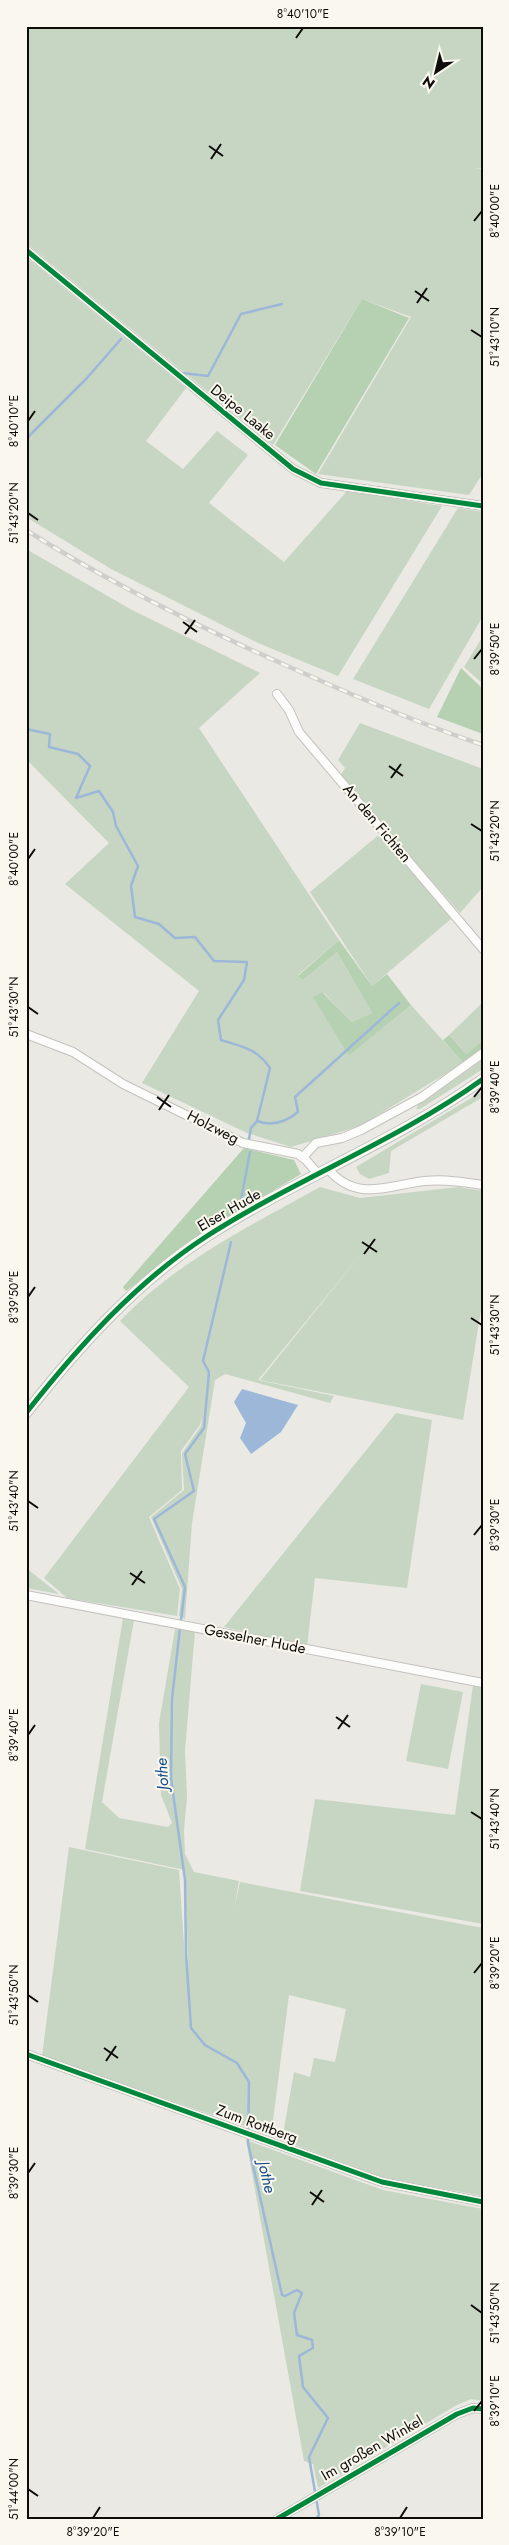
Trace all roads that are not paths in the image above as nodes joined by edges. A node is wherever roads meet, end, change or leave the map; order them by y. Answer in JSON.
{"nodes":[{"id":1,"x":26,"y":250,"type":"edge"},
{"id":2,"x":483,"y":506,"type":"edge"},
{"id":3,"x":277,"y":694,"type":"dead end"},
{"id":4,"x":483,"y":949,"type":"edge"},
{"id":5,"x":26,"y":1034,"type":"edge"},
{"id":6,"x":483,"y":1053,"type":"edge"},
{"id":7,"x":483,"y":1079,"type":"edge"},
{"id":8,"x":303,"y":1157,"type":"junction"},
{"id":9,"x":328,"y":1169,"type":"junction"},
{"id":10,"x":318,"y":1174,"type":"junction"},
{"id":11,"x":483,"y":1185,"type":"edge"},
{"id":12,"x":26,"y":1413,"type":"edge"},
{"id":13,"x":26,"y":1595,"type":"edge"},
{"id":14,"x":483,"y":1683,"type":"edge"},
{"id":15,"x":26,"y":2054,"type":"edge"},
{"id":16,"x":483,"y":2202,"type":"edge"},
{"id":17,"x":483,"y":2409,"type":"edge"},
{"id":18,"x":277,"y":2519,"type":"edge"}],
"edges":[{"from":1,"to":2,"type":"street","name":"Deipe Laake"},
{"from":3,"to":4,"type":"street","name":"An den Fichten"},
{"from":5,"to":8,"type":"street","name":"Holzweg"},
{"from":6,"to":8,"type":"street"},
{"from":7,"to":9,"type":"street","name":"Elser Hude"},
{"from":8,"to":10,"type":"street"},
{"from":9,"to":10,"type":"street","name":"Elser Hude"},
{"from":9,"to":11,"type":"street"},
{"from":10,"to":12,"type":"street","name":"Elser Hude"},
{"from":13,"to":14,"type":"street","name":"Gesselner Hude"},
{"from":15,"to":16,"type":"street","name":"Zum Rottberg"},
{"from":17,"to":18,"type":"street","name":"Im großen Winkel"}]}
